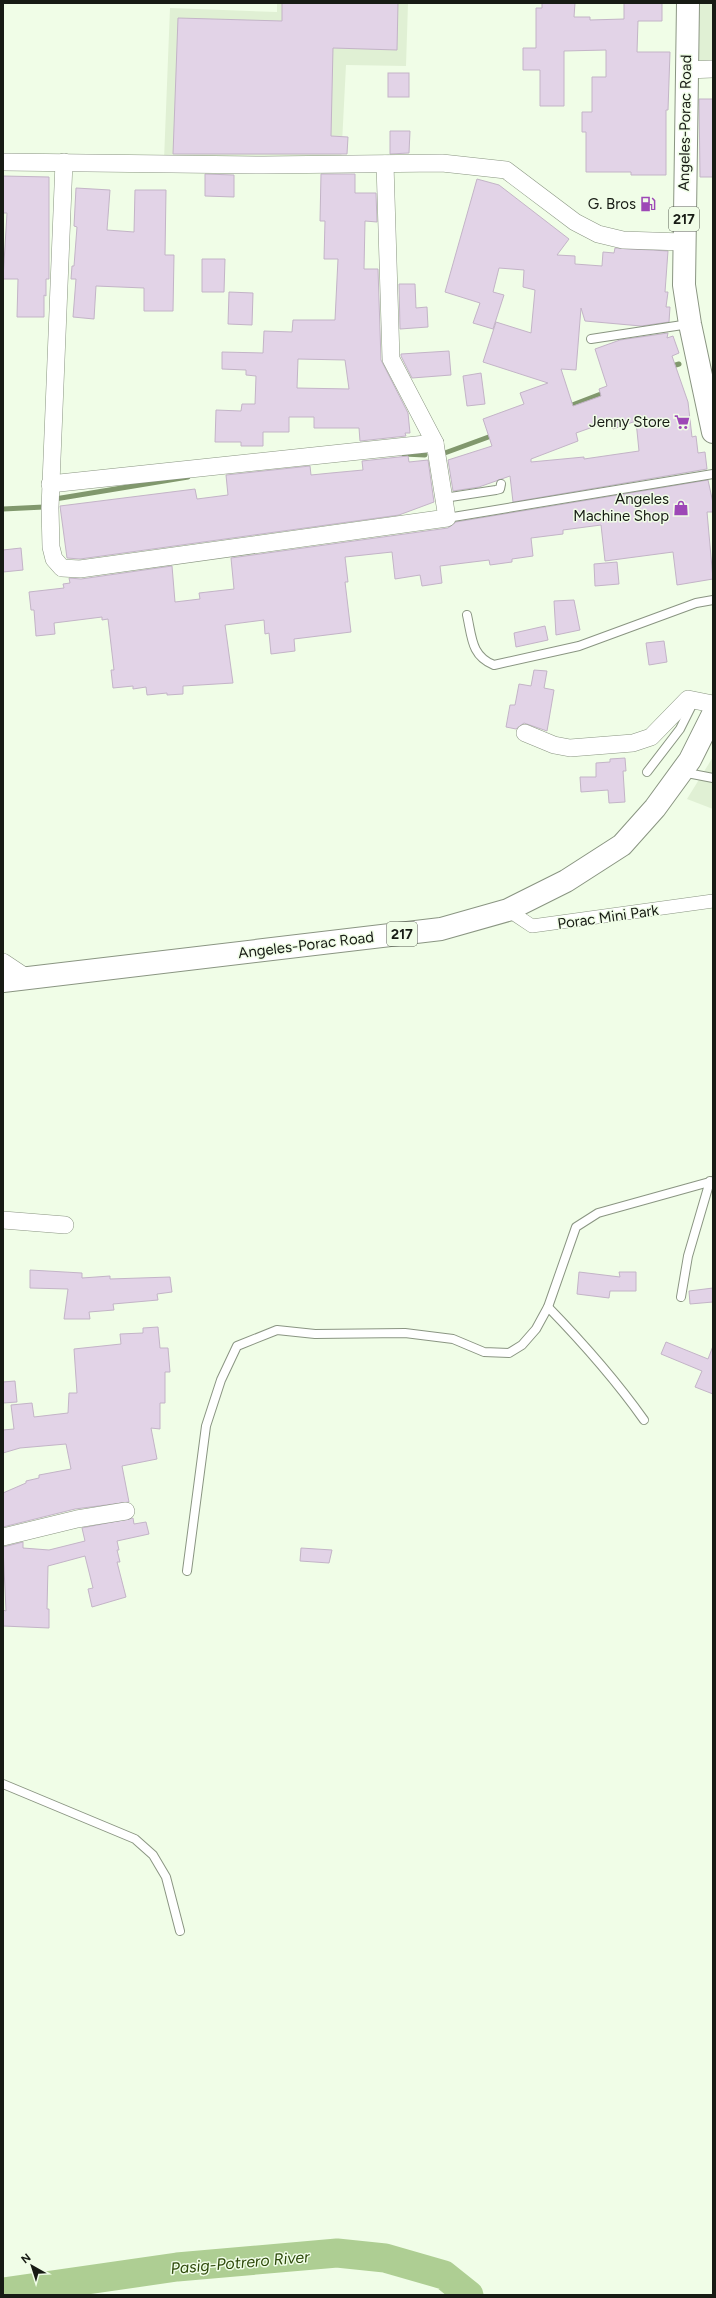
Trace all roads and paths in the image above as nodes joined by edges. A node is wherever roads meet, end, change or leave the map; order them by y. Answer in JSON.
{"nodes":[{"id":1,"x":688,"y":3,"type":"edge"},
{"id":2,"x":686,"y":70,"type":"junction"},
{"id":3,"x":713,"y":70,"type":"edge"},
{"id":4,"x":3,"y":162,"type":"edge"},
{"id":5,"x":64,"y":162,"type":"junction"},
{"id":6,"x":385,"y":164,"type":"junction"},
{"id":7,"x":684,"y":242,"type":"junction"},
{"id":8,"x":690,"y":324,"type":"junction"},
{"id":9,"x":591,"y":339,"type":"dead end"},
{"id":10,"x":713,"y":432,"type":"edge"},
{"id":11,"x":435,"y":443,"type":"junction"},
{"id":12,"x":713,"y":474,"type":"edge"},
{"id":13,"x":50,"y":484,"type":"junction"},
{"id":14,"x":501,"y":484,"type":"dead end"},
{"id":15,"x":444,"y":498,"type":"junction"},
{"id":16,"x":448,"y":518,"type":"junction"},
{"id":17,"x":713,"y":600,"type":"edge"},
{"id":18,"x":467,"y":615,"type":"dead end"},
{"id":19,"x":694,"y":700,"type":"junction"},
{"id":20,"x":713,"y":704,"type":"edge"},
{"id":21,"x":713,"y":714,"type":"edge"},
{"id":22,"x":526,"y":733,"type":"dead end"},
{"id":23,"x":648,"y":772,"type":"dead end"},
{"id":24,"x":682,"y":772,"type":"junction"},
{"id":25,"x":713,"y":778,"type":"edge"},
{"id":26,"x":713,"y":901,"type":"edge"},
{"id":27,"x":508,"y":910,"type":"junction"},
{"id":28,"x":3,"y":962,"type":"edge"},
{"id":29,"x":27,"y":978,"type":"junction"},
{"id":30,"x":3,"y":981,"type":"edge"},
{"id":31,"x":711,"y":1181,"type":"edge"},
{"id":32,"x":3,"y":1220,"type":"edge"},
{"id":33,"x":65,"y":1225,"type":"dead end"},
{"id":34,"x":681,"y":1297,"type":"dead end"},
{"id":35,"x":548,"y":1307,"type":"junction"},
{"id":36,"x":644,"y":1420,"type":"dead end"},
{"id":37,"x":126,"y":1511,"type":"dead end"},
{"id":38,"x":3,"y":1537,"type":"edge"},
{"id":39,"x":187,"y":1571,"type":"dead end"},
{"id":40,"x":3,"y":1784,"type":"edge"},
{"id":41,"x":180,"y":1931,"type":"dead end"}],
"edges":[{"from":1,"to":2,"type":"main road","name":"Angeles-Porac Road","number":"217"},
{"from":2,"to":3,"type":"street"},
{"from":2,"to":7,"type":"main road","name":"Angeles-Porac Road","number":"217"},
{"from":4,"to":5,"type":"street"},
{"from":5,"to":6,"type":"street"},
{"from":5,"to":13,"type":"street"},
{"from":6,"to":7,"type":"street"},
{"from":6,"to":11,"type":"street"},
{"from":7,"to":8,"type":"main road","name":"Angeles-Porac Road","number":"217"},
{"from":8,"to":9,"type":"lane"},
{"from":8,"to":10,"type":"main road","name":"Angeles-Porac Road","number":"217"},
{"from":11,"to":13,"type":"street"},
{"from":11,"to":15,"type":"street"},
{"from":12,"to":16,"type":"lane"},
{"from":13,"to":16,"type":"street"},
{"from":14,"to":15,"type":"lane"},
{"from":15,"to":16,"type":"street"},
{"from":17,"to":18,"type":"lane"},
{"from":19,"to":20,"type":"street"},
{"from":19,"to":22,"type":"street"},
{"from":19,"to":23,"type":"lane"},
{"from":21,"to":24,"type":"main road","name":"Angeles-Porac Road","number":"217"},
{"from":24,"to":25,"type":"lane"},
{"from":24,"to":27,"type":"main road","name":"Angeles-Porac Road","number":"217"},
{"from":26,"to":27,"type":"street","name":"Porac Mini Park"},
{"from":27,"to":29,"type":"main road","name":"Angeles-Porac Road","number":"217"},
{"from":28,"to":29,"type":"street"},
{"from":29,"to":30,"type":"main road","name":"Angeles-Porac Road","number":"217"},
{"from":31,"to":34,"type":"lane"},
{"from":31,"to":35,"type":"lane"},
{"from":32,"to":33,"type":"street"},
{"from":35,"to":36,"type":"lane"},
{"from":35,"to":39,"type":"lane"},
{"from":37,"to":38,"type":"street"},
{"from":40,"to":41,"type":"lane"}]}
